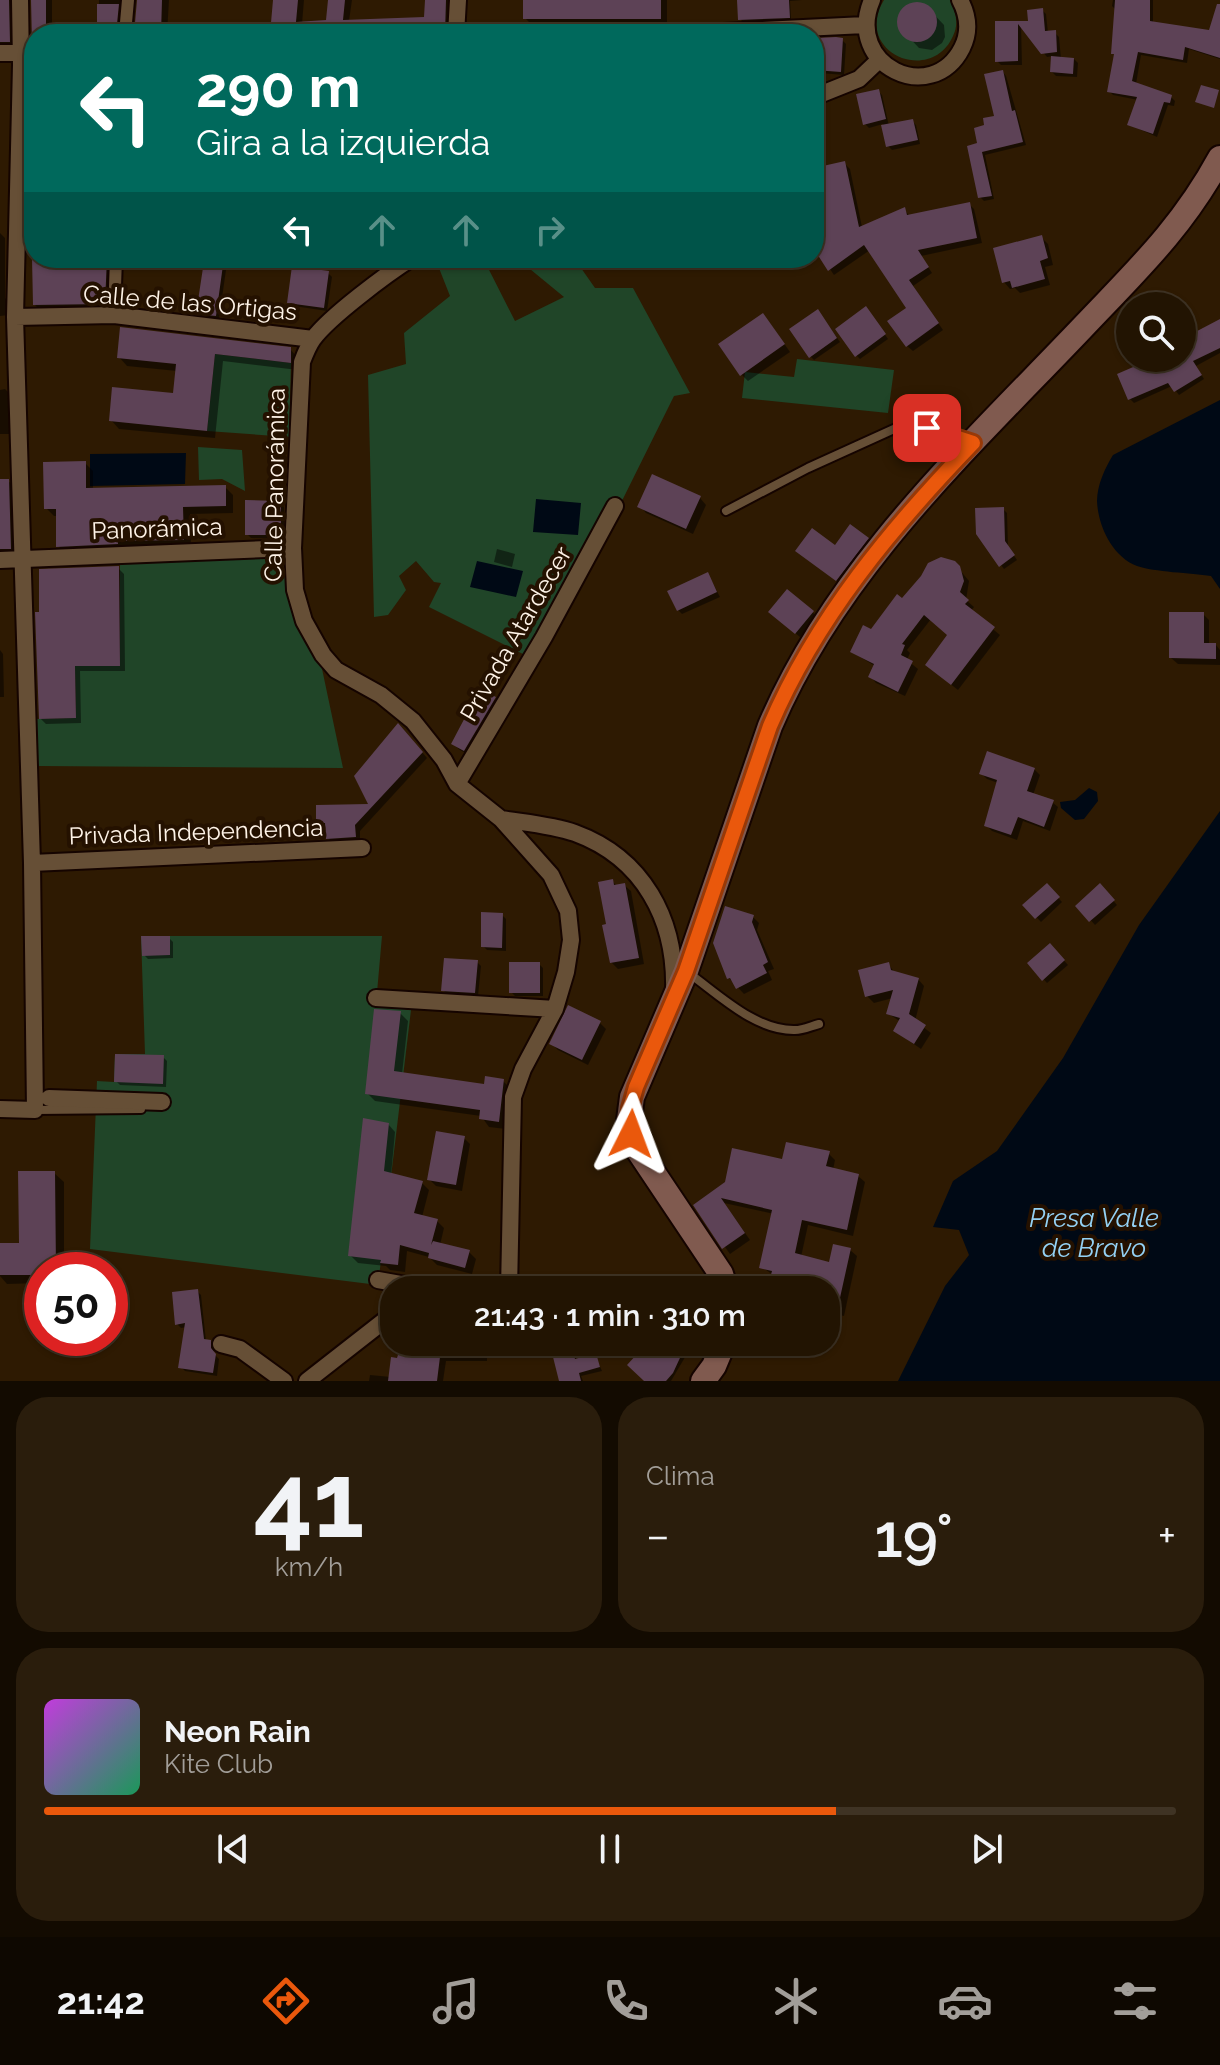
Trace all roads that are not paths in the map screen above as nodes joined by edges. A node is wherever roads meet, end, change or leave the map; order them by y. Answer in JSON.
{"nodes":[{"id":1,"x":20,"y":0,"type":"edge"},
{"id":2,"x":128,"y":0,"type":"edge"},
{"id":3,"x":458,"y":0,"type":"edge"},
{"id":4,"x":872,"y":0,"type":"edge"},
{"id":5,"x":960,"y":0,"type":"edge"},
{"id":6,"x":126,"y":24,"type":"edge"},
{"id":7,"x":457,"y":24,"type":"edge"},
{"id":8,"x":865,"y":25,"type":"junction"},
{"id":9,"x":824,"y":27,"type":"edge"},
{"id":10,"x":24,"y":41,"type":"edge"},
{"id":11,"x":0,"y":53,"type":"edge"},
{"id":12,"x":24,"y":60,"type":"edge"},
{"id":13,"x":879,"y":60,"type":"junction"},
{"id":14,"x":824,"y":93,"type":"edge"},
{"id":15,"x":24,"y":108,"type":"edge"},
{"id":16,"x":1220,"y":158,"type":"edge"},
{"id":17,"x":116,"y":268,"type":"edge"},
{"id":18,"x":396,"y":268,"type":"edge"},
{"id":19,"x":114,"y":315,"type":"junction"},
{"id":20,"x":15,"y":317,"type":"junction"},
{"id":21,"x":313,"y":339,"type":"junction"},
{"id":22,"x":973,"y":443,"type":"junction"},
{"id":23,"x":615,"y":506,"type":"dead end"},
{"id":24,"x":726,"y":511,"type":"dead end"},
{"id":25,"x":293,"y":548,"type":"junction"},
{"id":26,"x":23,"y":558,"type":"junction"},
{"id":27,"x":0,"y":560,"type":"edge"},
{"id":28,"x":457,"y":784,"type":"junction"},
{"id":29,"x":501,"y":819,"type":"junction"},
{"id":30,"x":362,"y":848,"type":"dead end"},
{"id":31,"x":32,"y":863,"type":"junction"},
{"id":32,"x":686,"y":971,"type":"junction"},
{"id":33,"x":376,"y":998,"type":"dead end"},
{"id":34,"x":673,"y":1005,"type":"junction"},
{"id":35,"x":555,"y":1009,"type":"junction"},
{"id":36,"x":819,"y":1024,"type":"dead end"},
{"id":37,"x":49,"y":1098,"type":"dead end"},
{"id":38,"x":162,"y":1106,"type":"joint"},
{"id":39,"x":0,"y":1109,"type":"edge"},
{"id":40,"x":35,"y":1110,"type":"junction"},
{"id":41,"x":509,"y":1276,"type":"edge"},
{"id":42,"x":722,"y":1276,"type":"edge"},
{"id":43,"x":380,"y":1324,"type":"edge"},
{"id":44,"x":221,"y":1344,"type":"dead end"},
{"id":45,"x":718,"y":1356,"type":"edge"},
{"id":46,"x":284,"y":1381,"type":"edge"},
{"id":47,"x":307,"y":1381,"type":"edge"},
{"id":48,"x":703,"y":1381,"type":"edge"}],
"edges":[{"from":1,"to":10,"type":"street"},
{"from":2,"to":6,"type":"street"},
{"from":3,"to":7,"type":"street"},
{"from":4,"to":8,"type":"street"},
{"from":5,"to":13,"type":"street"},
{"from":8,"to":9,"type":"street"},
{"from":8,"to":13,"type":"street"},
{"from":11,"to":12,"type":"street"},
{"from":13,"to":14,"type":"street"},
{"from":15,"to":20,"type":"street"},
{"from":16,"to":22,"type":"main road"},
{"from":17,"to":19,"type":"street"},
{"from":18,"to":21,"type":"street"},
{"from":19,"to":20,"type":"street","name":"Calle de las Ortigas"},
{"from":19,"to":21,"type":"street","name":"Calle de las Ortigas"},
{"from":20,"to":26,"type":"street"},
{"from":21,"to":25,"type":"street","name":"Calle Panorámica"},
{"from":22,"to":24,"type":"lane"},
{"from":22,"to":32,"type":"main road"},
{"from":23,"to":28,"type":"street","name":"Privada Atardecer"},
{"from":25,"to":26,"type":"street","name":"Panorámica"},
{"from":25,"to":28,"type":"street","name":"Calle Panorámica"},
{"from":26,"to":27,"type":"street","name":"Panorámica"},
{"from":26,"to":31,"type":"street"},
{"from":28,"to":29,"type":"street","name":"Calle Panorámica"},
{"from":29,"to":34,"type":"street"},
{"from":29,"to":35,"type":"street","name":"Calle Panorámica"},
{"from":30,"to":31,"type":"street","name":"Privada Independencia"},
{"from":31,"to":40,"type":"street"},
{"from":32,"to":34,"type":"main road"},
{"from":32,"to":36,"type":"lane"},
{"from":33,"to":35,"type":"street"},
{"from":34,"to":42,"type":"main road"},
{"from":35,"to":41,"type":"street","name":"Calle Panorámica"},
{"from":37,"to":38,"type":"street"},
{"from":38,"to":40,"type":"lane"},
{"from":39,"to":40,"type":"street"},
{"from":43,"to":47,"type":"street"},
{"from":44,"to":46,"type":"street"},
{"from":45,"to":48,"type":"main road"}]}
